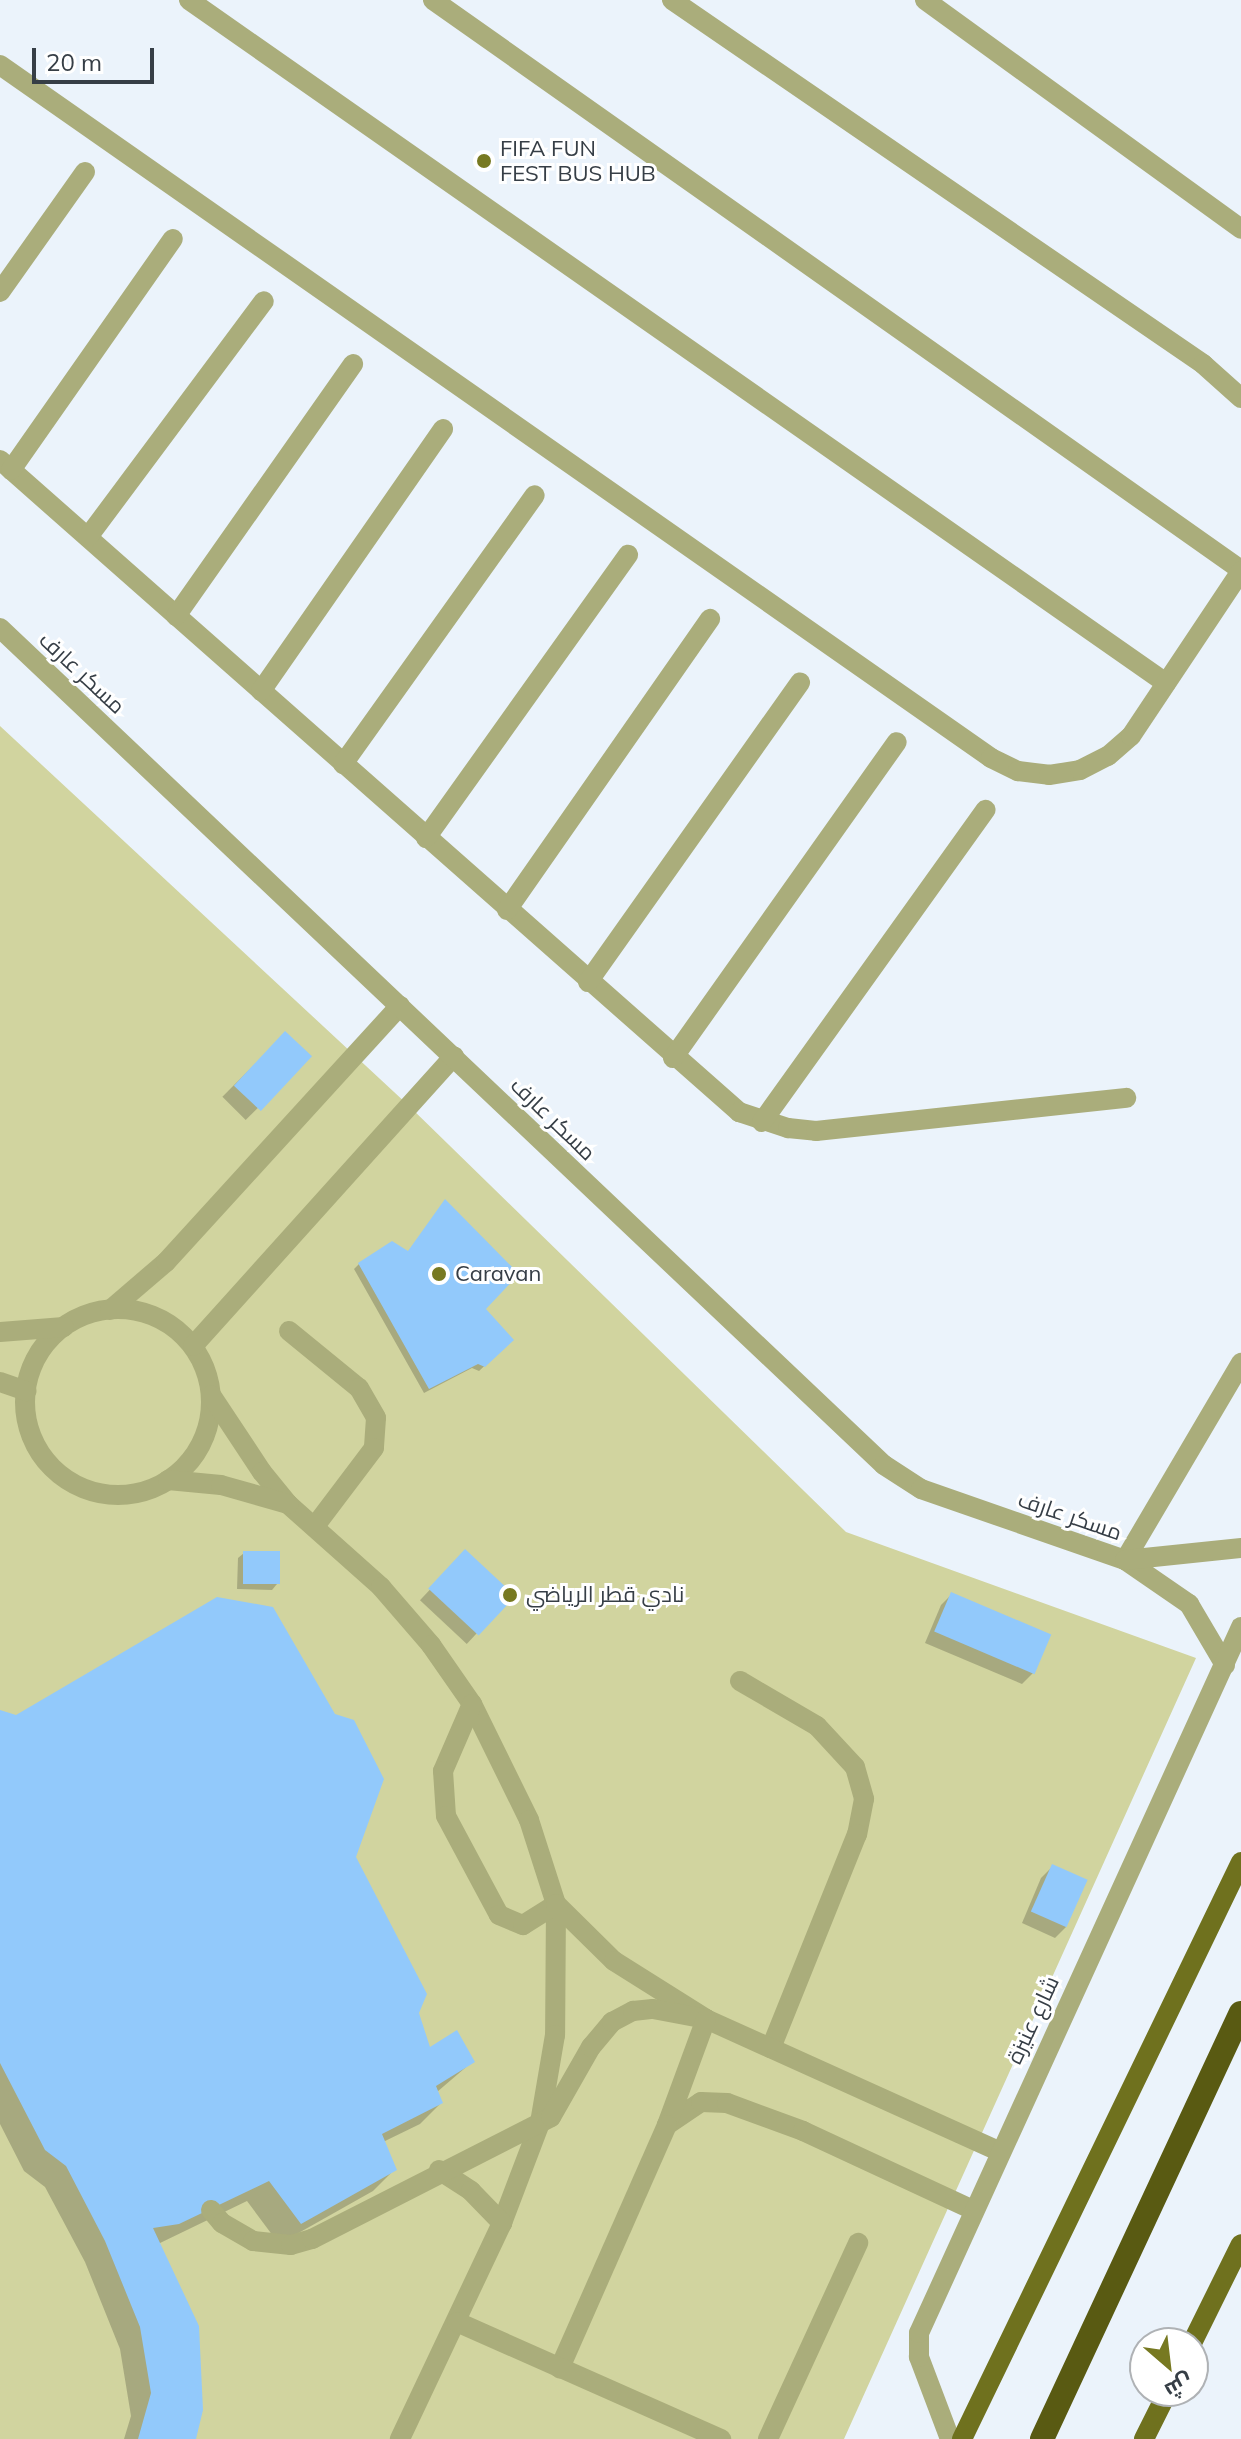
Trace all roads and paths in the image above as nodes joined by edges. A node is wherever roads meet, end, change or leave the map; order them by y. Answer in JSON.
{"nodes":[{"id":1,"x":189,"y":0,"type":"edge"},
{"id":2,"x":433,"y":0,"type":"edge"},
{"id":3,"x":672,"y":0,"type":"edge"},
{"id":4,"x":925,"y":0,"type":"edge"},
{"id":5,"x":0,"y":65,"type":"edge"},
{"id":6,"x":85,"y":172,"type":"dead end"},
{"id":7,"x":1241,"y":229,"type":"edge"},
{"id":8,"x":173,"y":239,"type":"dead end"},
{"id":9,"x":0,"y":292,"type":"edge"},
{"id":10,"x":264,"y":301,"type":"dead end"},
{"id":11,"x":353,"y":364,"type":"dead end"},
{"id":12,"x":1241,"y":398,"type":"edge"},
{"id":13,"x":443,"y":429,"type":"dead end"},
{"id":14,"x":6,"y":465,"type":"edge"},
{"id":15,"x":535,"y":495,"type":"dead end"},
{"id":16,"x":88,"y":537,"type":"junction"},
{"id":17,"x":628,"y":555,"type":"dead end"},
{"id":18,"x":1241,"y":570,"type":"edge"},
{"id":19,"x":176,"y":616,"type":"junction"},
{"id":20,"x":710,"y":619,"type":"dead end"},
{"id":21,"x":0,"y":628,"type":"edge"},
{"id":22,"x":800,"y":683,"type":"dead end"},
{"id":23,"x":1166,"y":683,"type":"junction"},
{"id":24,"x":261,"y":691,"type":"junction"},
{"id":25,"x":897,"y":742,"type":"dead end"},
{"id":26,"x":343,"y":764,"type":"junction"},
{"id":27,"x":985,"y":810,"type":"dead end"},
{"id":28,"x":426,"y":838,"type":"junction"},
{"id":29,"x":507,"y":910,"type":"junction"},
{"id":30,"x":588,"y":982,"type":"junction"},
{"id":31,"x":400,"y":1006,"type":"junction"},
{"id":32,"x":454,"y":1056,"type":"junction"},
{"id":33,"x":673,"y":1058,"type":"junction"},
{"id":34,"x":1126,"y":1098,"type":"dead end"},
{"id":35,"x":762,"y":1122,"type":"junction"},
{"id":36,"x":110,"y":1310,"type":"junction"},
{"id":37,"x":64,"y":1327,"type":"junction"},
{"id":38,"x":289,"y":1331,"type":"dead end"},
{"id":39,"x":0,"y":1332,"type":"edge"},
{"id":40,"x":193,"y":1346,"type":"junction"},
{"id":41,"x":1241,"y":1363,"type":"edge"},
{"id":42,"x":0,"y":1382,"type":"edge"},
{"id":43,"x":26,"y":1391,"type":"junction"},
{"id":44,"x":211,"y":1395,"type":"junction"},
{"id":45,"x":168,"y":1480,"type":"junction"},
{"id":46,"x":288,"y":1504,"type":"junction"},
{"id":47,"x":315,"y":1526,"type":"junction"},
{"id":48,"x":1241,"y":1548,"type":"edge"},
{"id":49,"x":1125,"y":1560,"type":"junction"},
{"id":50,"x":1241,"y":1627,"type":"edge"},
{"id":51,"x":1225,"y":1665,"type":"junction"},
{"id":52,"x":740,"y":1681,"type":"dead end"},
{"id":53,"x":472,"y":1704,"type":"junction"},
{"id":54,"x":1241,"y":1862,"type":"edge"},
{"id":55,"x":556,"y":1904,"type":"junction"},
{"id":56,"x":1241,"y":2013,"type":"edge"},
{"id":57,"x":706,"y":2019,"type":"junction"},
{"id":58,"x":771,"y":2048,"type":"junction"},
{"id":59,"x":540,"y":2123,"type":"junction"},
{"id":60,"x":667,"y":2125,"type":"junction"},
{"id":61,"x":1000,"y":2152,"type":"junction"},
{"id":62,"x":439,"y":2170,"type":"junction"},
{"id":63,"x":211,"y":2210,"type":"dead end"},
{"id":64,"x":973,"y":2210,"type":"junction"},
{"id":65,"x":502,"y":2223,"type":"junction"},
{"id":66,"x":858,"y":2243,"type":"dead end"},
{"id":67,"x":1241,"y":2244,"type":"edge"},
{"id":68,"x":457,"y":2322,"type":"junction"},
{"id":69,"x":1200,"y":2327,"type":"edge"},
{"id":70,"x":560,"y":2368,"type":"junction"},
{"id":71,"x":1160,"y":2407,"type":"edge"},
{"id":72,"x":400,"y":2439,"type":"edge"},
{"id":73,"x":721,"y":2439,"type":"edge"},
{"id":74,"x":768,"y":2439,"type":"edge"},
{"id":75,"x":950,"y":2439,"type":"edge"},
{"id":76,"x":962,"y":2439,"type":"edge"},
{"id":77,"x":1042,"y":2439,"type":"edge"},
{"id":78,"x":1144,"y":2439,"type":"edge"}],
"edges":[{"from":1,"to":23,"type":"street"},
{"from":2,"to":18,"type":"street"},
{"from":3,"to":12,"type":"street"},
{"from":4,"to":7,"type":"street"},
{"from":5,"to":23,"type":"street"},
{"from":6,"to":9,"type":"street"},
{"from":8,"to":14,"type":"street"},
{"from":10,"to":16,"type":"street"},
{"from":11,"to":19,"type":"street"},
{"from":13,"to":24,"type":"street"},
{"from":14,"to":16,"type":"street"},
{"from":15,"to":26,"type":"street"},
{"from":16,"to":19,"type":"street"},
{"from":17,"to":28,"type":"street"},
{"from":18,"to":23,"type":"street"},
{"from":19,"to":24,"type":"street"},
{"from":20,"to":29,"type":"street"},
{"from":21,"to":31,"type":"street","name":"مسكر عارف"},
{"from":22,"to":30,"type":"street"},
{"from":24,"to":26,"type":"street"},
{"from":25,"to":33,"type":"street"},
{"from":26,"to":28,"type":"street"},
{"from":27,"to":35,"type":"street"},
{"from":28,"to":29,"type":"street"},
{"from":29,"to":30,"type":"street"},
{"from":30,"to":33,"type":"street"},
{"from":31,"to":32,"type":"street","name":"مسكر عارف"},
{"from":31,"to":36,"type":"street"},
{"from":32,"to":40,"type":"street"},
{"from":32,"to":49,"type":"street","name":"مسكر عارف"},
{"from":33,"to":35,"type":"street"},
{"from":34,"to":35,"type":"street"},
{"from":36,"to":37,"type":"street"},
{"from":36,"to":40,"type":"street"},
{"from":37,"to":39,"type":"street"},
{"from":37,"to":43,"type":"street"},
{"from":38,"to":47,"type":"street"},
{"from":40,"to":44,"type":"street"},
{"from":41,"to":49,"type":"street"},
{"from":42,"to":43,"type":"street"},
{"from":43,"to":45,"type":"street"},
{"from":44,"to":45,"type":"street"},
{"from":44,"to":46,"type":"street"},
{"from":45,"to":46,"type":"street"},
{"from":46,"to":47,"type":"street"},
{"from":47,"to":53,"type":"street"},
{"from":48,"to":49,"type":"street","name":"مسكر عارف"},
{"from":49,"to":51,"type":"street","name":"مسكر عارف"},
{"from":50,"to":51,"type":"street","name":"شارع عنيزة"},
{"from":51,"to":61,"type":"street","name":"شارع عنيزة"},
{"from":52,"to":58,"type":"street"},
{"from":53,"to":55,"type":"street"},
{"from":53,"to":55,"type":"street"},
{"from":54,"to":76,"type":"main road"},
{"from":55,"to":57,"type":"street"},
{"from":55,"to":59,"type":"street"},
{"from":56,"to":77,"type":"highway"},
{"from":57,"to":58,"type":"street"},
{"from":57,"to":59,"type":"street"},
{"from":57,"to":60,"type":"street"},
{"from":58,"to":61,"type":"street"},
{"from":59,"to":62,"type":"street"},
{"from":59,"to":65,"type":"street"},
{"from":60,"to":64,"type":"street"},
{"from":60,"to":70,"type":"street"},
{"from":61,"to":64,"type":"street","name":"شارع عنيزة"},
{"from":62,"to":63,"type":"street"},
{"from":62,"to":65,"type":"street"},
{"from":64,"to":75,"type":"street","name":"شارع عنيزة"},
{"from":65,"to":68,"type":"street"},
{"from":66,"to":74,"type":"street"},
{"from":67,"to":69,"type":"main road"},
{"from":68,"to":70,"type":"street"},
{"from":68,"to":72,"type":"street"},
{"from":70,"to":73,"type":"street"},
{"from":71,"to":78,"type":"main road"}]}
